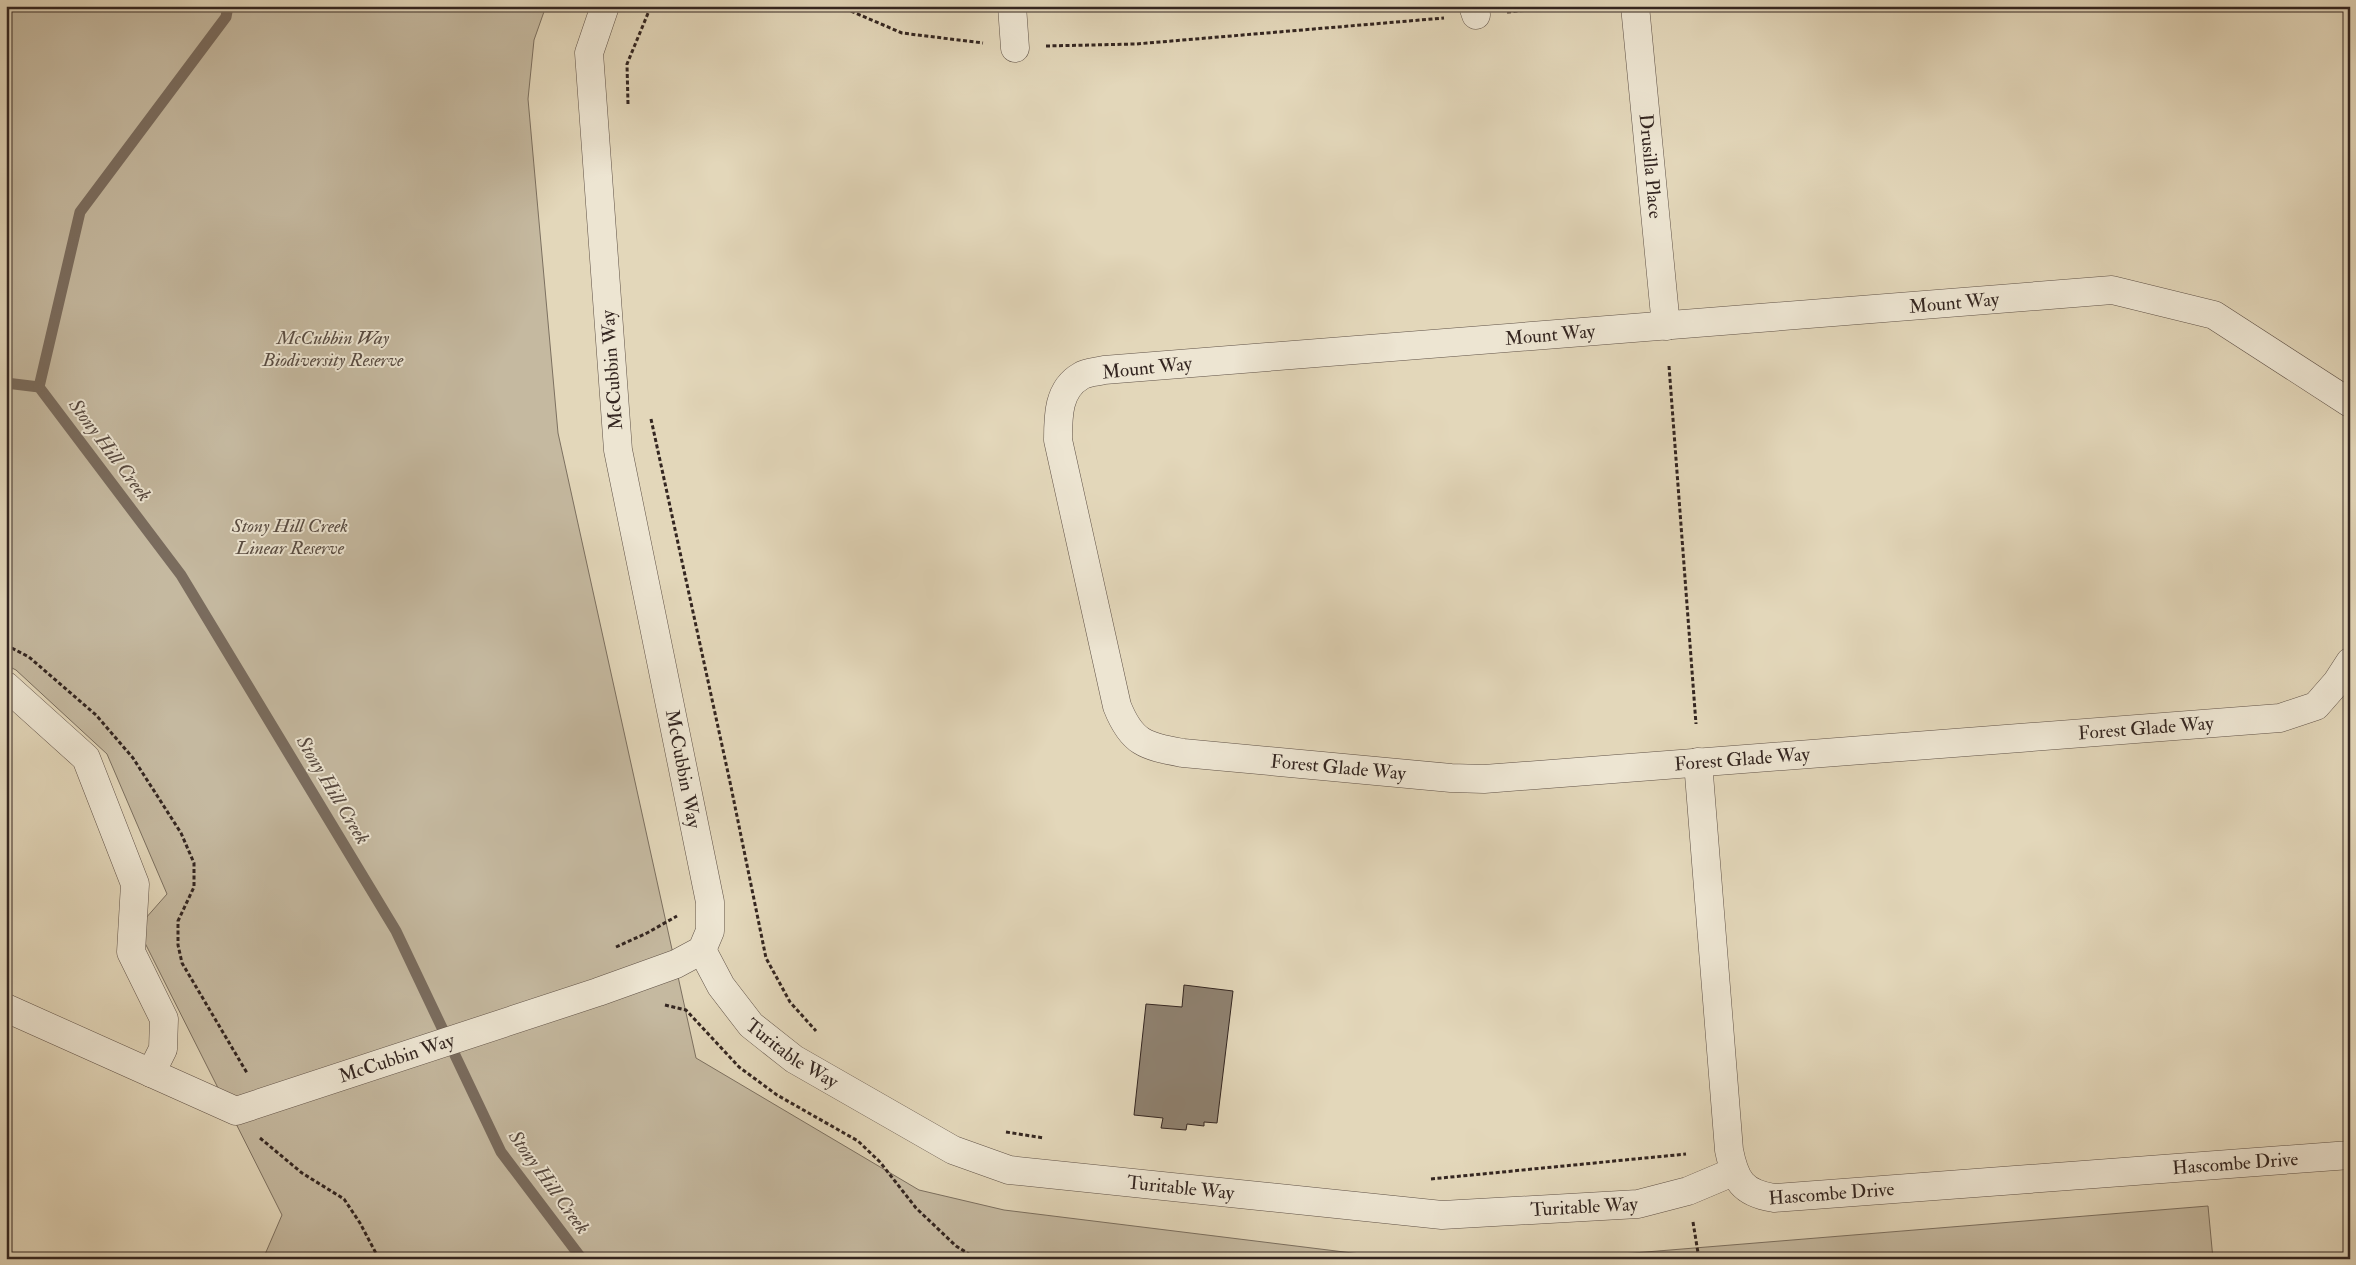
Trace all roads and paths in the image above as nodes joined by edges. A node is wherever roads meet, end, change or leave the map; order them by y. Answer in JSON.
{"nodes":[{"id":1,"x":605,"y":6,"type":"edge"},
{"id":2,"x":651,"y":6,"type":"edge"},
{"id":3,"x":839,"y":6,"type":"edge"},
{"id":4,"x":1012,"y":6,"type":"edge"},
{"id":5,"x":1576,"y":6,"type":"edge"},
{"id":6,"x":1635,"y":6,"type":"edge"},
{"id":7,"x":1474,"y":11,"type":"edge"},
{"id":8,"x":1015,"y":48,"type":"junction"},
{"id":9,"x":628,"y":110,"type":"dead end"},
{"id":10,"x":1666,"y":326,"type":"junction"},
{"id":11,"x":1669,"y":366,"type":"dead end"},
{"id":12,"x":2350,"y":403,"type":"edge"},
{"id":13,"x":650,"y":413,"type":"dead end"},
{"id":14,"x":2350,"y":662,"type":"edge"},
{"id":15,"x":6,"y":686,"type":"edge"},
{"id":16,"x":1122,"y":720,"type":"joint"},
{"id":17,"x":1696,"y":724,"type":"dead end"},
{"id":18,"x":1698,"y":762,"type":"junction"},
{"id":19,"x":702,"y":950,"type":"junction"},
{"id":20,"x":659,"y":1007,"type":"dead end"},
{"id":21,"x":6,"y":1008,"type":"edge"},
{"id":22,"x":823,"y":1035,"type":"dead end"},
{"id":23,"x":151,"y":1073,"type":"junction"},
{"id":24,"x":253,"y":1105,"type":"junction"},
{"id":25,"x":997,"y":1130,"type":"dead end"},
{"id":26,"x":1046,"y":1138,"type":"dead end"},
{"id":27,"x":2350,"y":1155,"type":"edge"},
{"id":28,"x":1731,"y":1161,"type":"junction"},
{"id":29,"x":1430,"y":1179,"type":"dead end"},
{"id":30,"x":379,"y":1259,"type":"edge"},
{"id":31,"x":977,"y":1259,"type":"edge"}],
"edges":[{"from":1,"to":19,"type":"street","name":"McCubbin Way"},
{"from":2,"to":9,"type":"path"},
{"from":3,"to":8,"type":"path"},
{"from":4,"to":8,"type":"street"},
{"from":5,"to":7,"type":"path"},
{"from":6,"to":10,"type":"street","name":"Drusilla Place"},
{"from":7,"to":8,"type":"path"},
{"from":10,"to":12,"type":"street","name":"Mount Way"},
{"from":10,"to":16,"type":"street","name":"Mount Way"},
{"from":11,"to":17,"type":"path"},
{"from":13,"to":22,"type":"path"},
{"from":14,"to":18,"type":"street","name":"Forest Glade Way"},
{"from":15,"to":23,"type":"street"},
{"from":16,"to":18,"type":"street","name":"Forest Glade Way"},
{"from":18,"to":28,"type":"street"},
{"from":19,"to":24,"type":"street","name":"McCubbin Way"},
{"from":19,"to":28,"type":"street","name":"Turitable Way"},
{"from":20,"to":31,"type":"path"},
{"from":21,"to":23,"type":"street","name":"McCubbin Way"},
{"from":23,"to":24,"type":"street","name":"McCubbin Way"},
{"from":24,"to":30,"type":"path"},
{"from":25,"to":26,"type":"path"},
{"from":27,"to":28,"type":"street","name":"Hascombe Drive"},
{"from":28,"to":29,"type":"path"}]}
